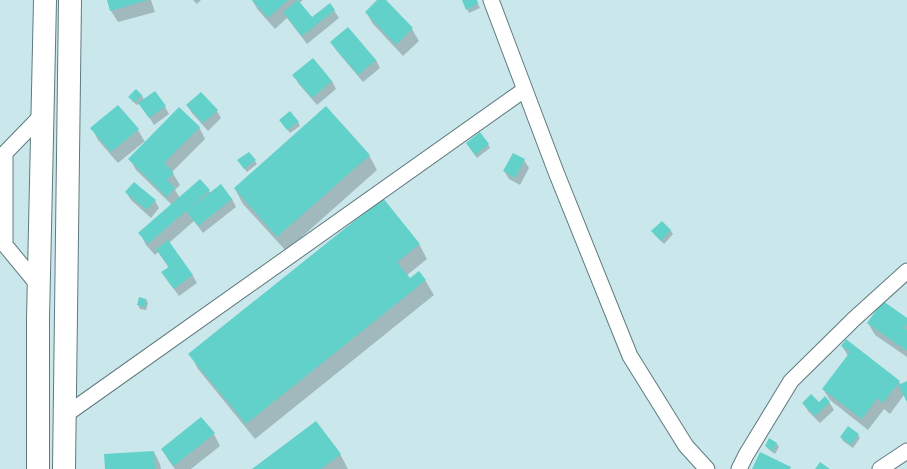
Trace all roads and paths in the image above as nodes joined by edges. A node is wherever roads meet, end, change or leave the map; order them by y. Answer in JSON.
{"nodes":[{"id":1,"x":45,"y":0,"type":"edge"},
{"id":2,"x":70,"y":0,"type":"edge"},
{"id":3,"x":491,"y":0,"type":"edge"},
{"id":4,"x":524,"y":90,"type":"junction"},
{"id":5,"x":42,"y":115,"type":"junction"},
{"id":6,"x":907,"y":270,"type":"edge"},
{"id":7,"x":38,"y":285,"type":"junction"},
{"id":8,"x":64,"y":416,"type":"junction"},
{"id":9,"x":907,"y":451,"type":"edge"},
{"id":10,"x":38,"y":469,"type":"edge"},
{"id":11,"x":64,"y":469,"type":"edge"},
{"id":12,"x":707,"y":469,"type":"edge"},
{"id":13,"x":739,"y":469,"type":"edge"},
{"id":14,"x":880,"y":469,"type":"edge"}],
"edges":[{"from":1,"to":5,"type":"highway"},
{"from":2,"to":8,"type":"highway"},
{"from":3,"to":4,"type":"street"},
{"from":4,"to":8,"type":"street"},
{"from":4,"to":12,"type":"street"},
{"from":5,"to":7,"type":"highway"},
{"from":5,"to":7,"type":"street"},
{"from":6,"to":13,"type":"street"},
{"from":7,"to":10,"type":"highway"},
{"from":8,"to":11,"type":"highway"},
{"from":9,"to":14,"type":"street"}]}
